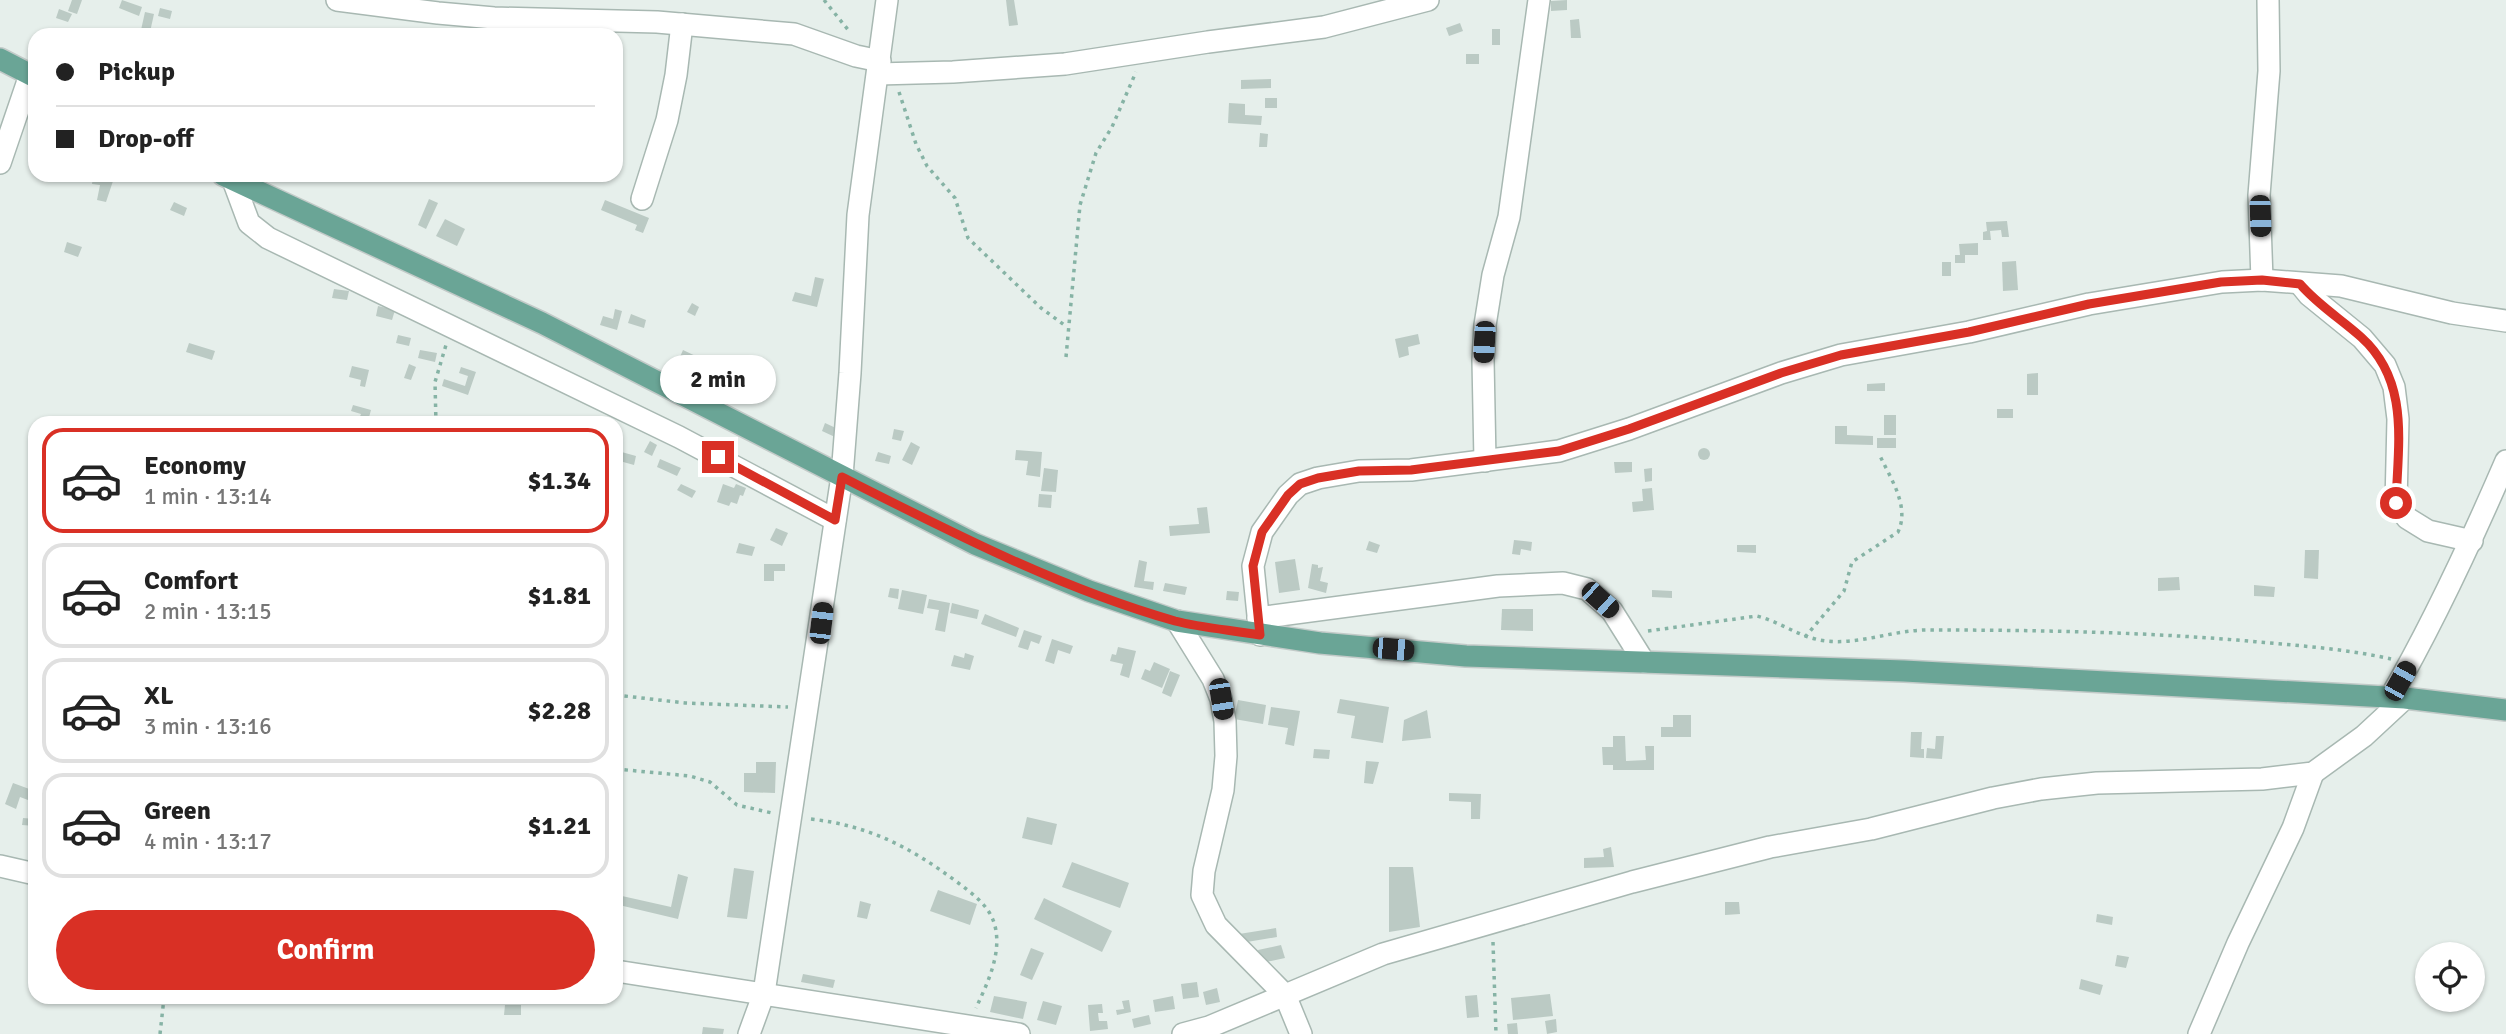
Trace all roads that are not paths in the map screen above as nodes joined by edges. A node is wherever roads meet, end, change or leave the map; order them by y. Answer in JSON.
{"nodes":[{"id":1,"x":337,"y":0,"type":"edge"},
{"id":2,"x":887,"y":0,"type":"edge"},
{"id":3,"x":1428,"y":0,"type":"edge"},
{"id":4,"x":1539,"y":0,"type":"edge"},
{"id":5,"x":2268,"y":0,"type":"edge"},
{"id":6,"x":682,"y":24,"type":"junction"},
{"id":7,"x":0,"y":58,"type":"edge"},
{"id":8,"x":884,"y":69,"type":"junction"},
{"id":9,"x":28,"y":73,"type":"edge"},
{"id":10,"x":28,"y":89,"type":"edge"},
{"id":11,"x":0,"y":163,"type":"edge"},
{"id":12,"x":230,"y":182,"type":"edge"},
{"id":13,"x":239,"y":182,"type":"edge"},
{"id":14,"x":642,"y":199,"type":"dead end"},
{"id":15,"x":2262,"y":280,"type":"junction"},
{"id":16,"x":2300,"y":284,"type":"junction"},
{"id":17,"x":2506,"y":321,"type":"edge"},
{"id":18,"x":1485,"y":461,"type":"junction"},
{"id":19,"x":2506,"y":461,"type":"edge"},
{"id":20,"x":842,"y":477,"type":"junction"},
{"id":21,"x":835,"y":520,"type":"junction"},
{"id":22,"x":2472,"y":541,"type":"junction"},
{"id":23,"x":1177,"y":621,"type":"junction"},
{"id":24,"x":1259,"y":626,"type":"junction"},
{"id":25,"x":1644,"y":662,"type":"junction"},
{"id":26,"x":2397,"y":698,"type":"junction"},
{"id":27,"x":2506,"y":710,"type":"edge"},
{"id":28,"x":2313,"y":774,"type":"junction"},
{"id":29,"x":0,"y":866,"type":"edge"},
{"id":30,"x":28,"y":872,"type":"edge"},
{"id":31,"x":623,"y":972,"type":"edge"},
{"id":32,"x":764,"y":993,"type":"junction"},
{"id":33,"x":1285,"y":995,"type":"junction"},
{"id":34,"x":749,"y":1034,"type":"edge"},
{"id":35,"x":1019,"y":1034,"type":"edge"},
{"id":36,"x":1183,"y":1034,"type":"edge"},
{"id":37,"x":1301,"y":1034,"type":"edge"},
{"id":38,"x":2199,"y":1034,"type":"edge"}],
"edges":[{"from":1,"to":6,"type":"street"},
{"from":2,"to":8,"type":"street"},
{"from":3,"to":8,"type":"street"},
{"from":4,"to":18,"type":"street"},
{"from":5,"to":15,"type":"street"},
{"from":6,"to":8,"type":"street"},
{"from":6,"to":14,"type":"street"},
{"from":7,"to":9,"type":"main road"},
{"from":8,"to":20,"type":"street"},
{"from":10,"to":11,"type":"street"},
{"from":12,"to":21,"type":"street"},
{"from":13,"to":20,"type":"main road"},
{"from":15,"to":16,"type":"street"},
{"from":15,"to":18,"type":"street"},
{"from":16,"to":17,"type":"street"},
{"from":16,"to":22,"type":"street"},
{"from":18,"to":24,"type":"street"},
{"from":19,"to":22,"type":"street"},
{"from":20,"to":21,"type":"street"},
{"from":20,"to":23,"type":"main road"},
{"from":21,"to":32,"type":"street"},
{"from":22,"to":26,"type":"street"},
{"from":23,"to":24,"type":"main road"},
{"from":23,"to":33,"type":"street"},
{"from":24,"to":25,"type":"main road"},
{"from":24,"to":25,"type":"street"},
{"from":25,"to":26,"type":"main road"},
{"from":26,"to":27,"type":"main road"},
{"from":26,"to":28,"type":"street"},
{"from":28,"to":33,"type":"street"},
{"from":28,"to":38,"type":"street"},
{"from":29,"to":30,"type":"street"},
{"from":31,"to":32,"type":"street"},
{"from":32,"to":34,"type":"street"},
{"from":32,"to":35,"type":"street"},
{"from":33,"to":36,"type":"street"},
{"from":33,"to":37,"type":"street"}]}
